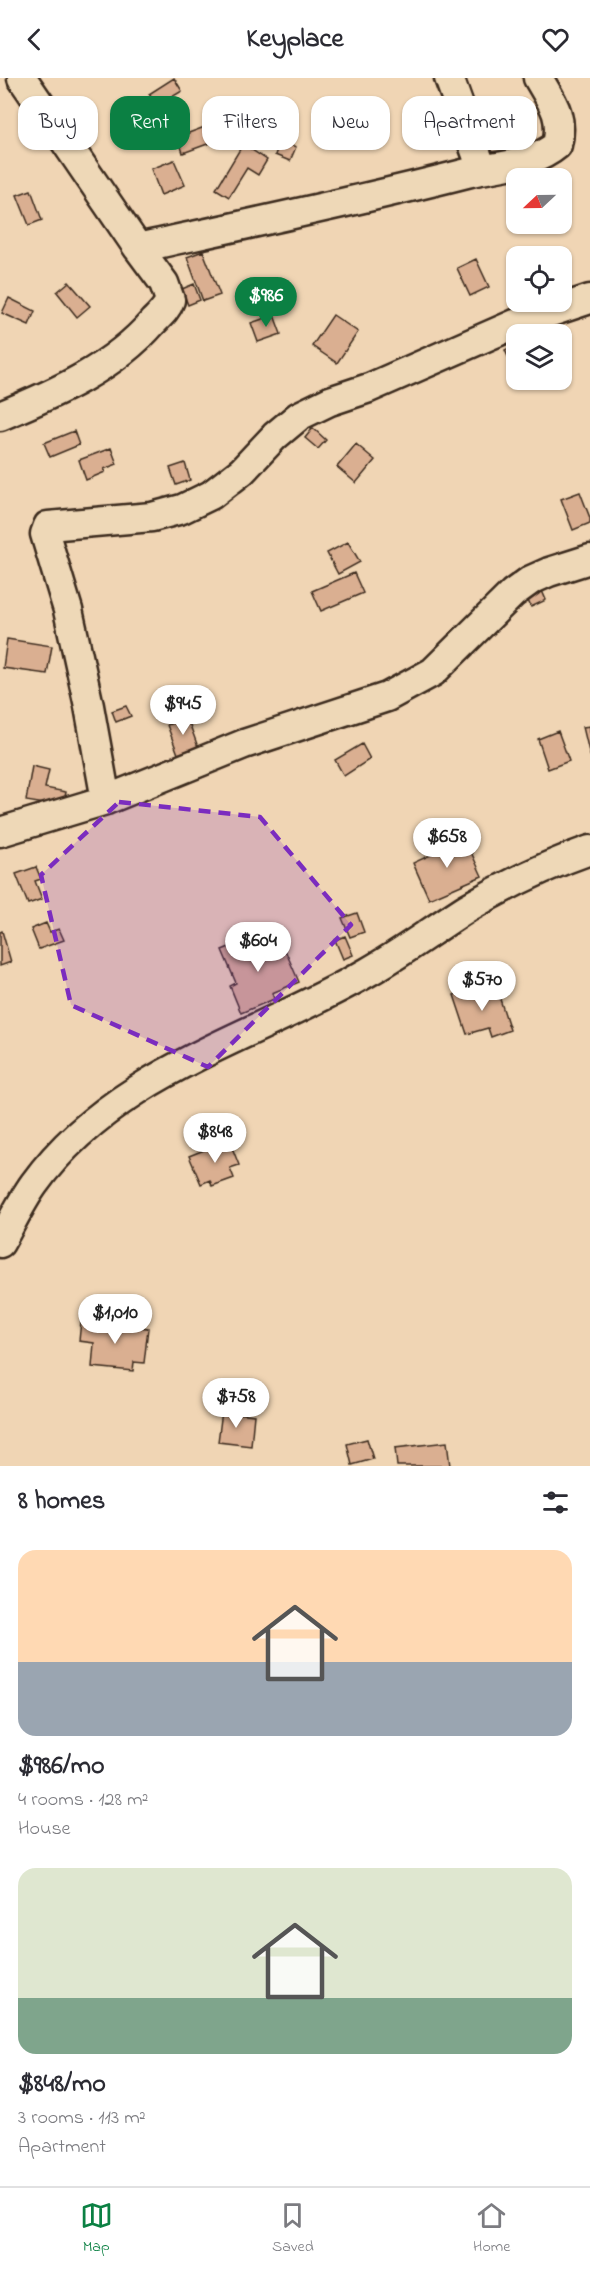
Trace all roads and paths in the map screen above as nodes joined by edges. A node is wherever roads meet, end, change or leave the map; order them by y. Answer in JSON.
{"nodes":[{"id":1,"x":22,"y":78,"type":"edge"},
{"id":2,"x":449,"y":78,"type":"edge"},
{"id":3,"x":538,"y":78,"type":"edge"},
{"id":4,"x":482,"y":169,"type":"junction"},
{"id":5,"x":138,"y":248,"type":"junction"},
{"id":6,"x":590,"y":299,"type":"edge"},
{"id":7,"x":0,"y":416,"type":"edge"},
{"id":8,"x":590,"y":560,"type":"edge"},
{"id":9,"x":106,"y":800,"type":"junction"},
{"id":10,"x":0,"y":832,"type":"edge"},
{"id":11,"x":590,"y":850,"type":"edge"},
{"id":12,"x":0,"y":1243,"type":"edge"}],
"edges":[{"from":1,"to":5,"type":"street"},
{"from":2,"to":4,"type":"street"},
{"from":3,"to":4,"type":"street"},
{"from":4,"to":5,"type":"street"},
{"from":5,"to":7,"type":"street"},
{"from":6,"to":9,"type":"street"},
{"from":8,"to":9,"type":"street"},
{"from":9,"to":10,"type":"street"},
{"from":11,"to":12,"type":"street"}]}
